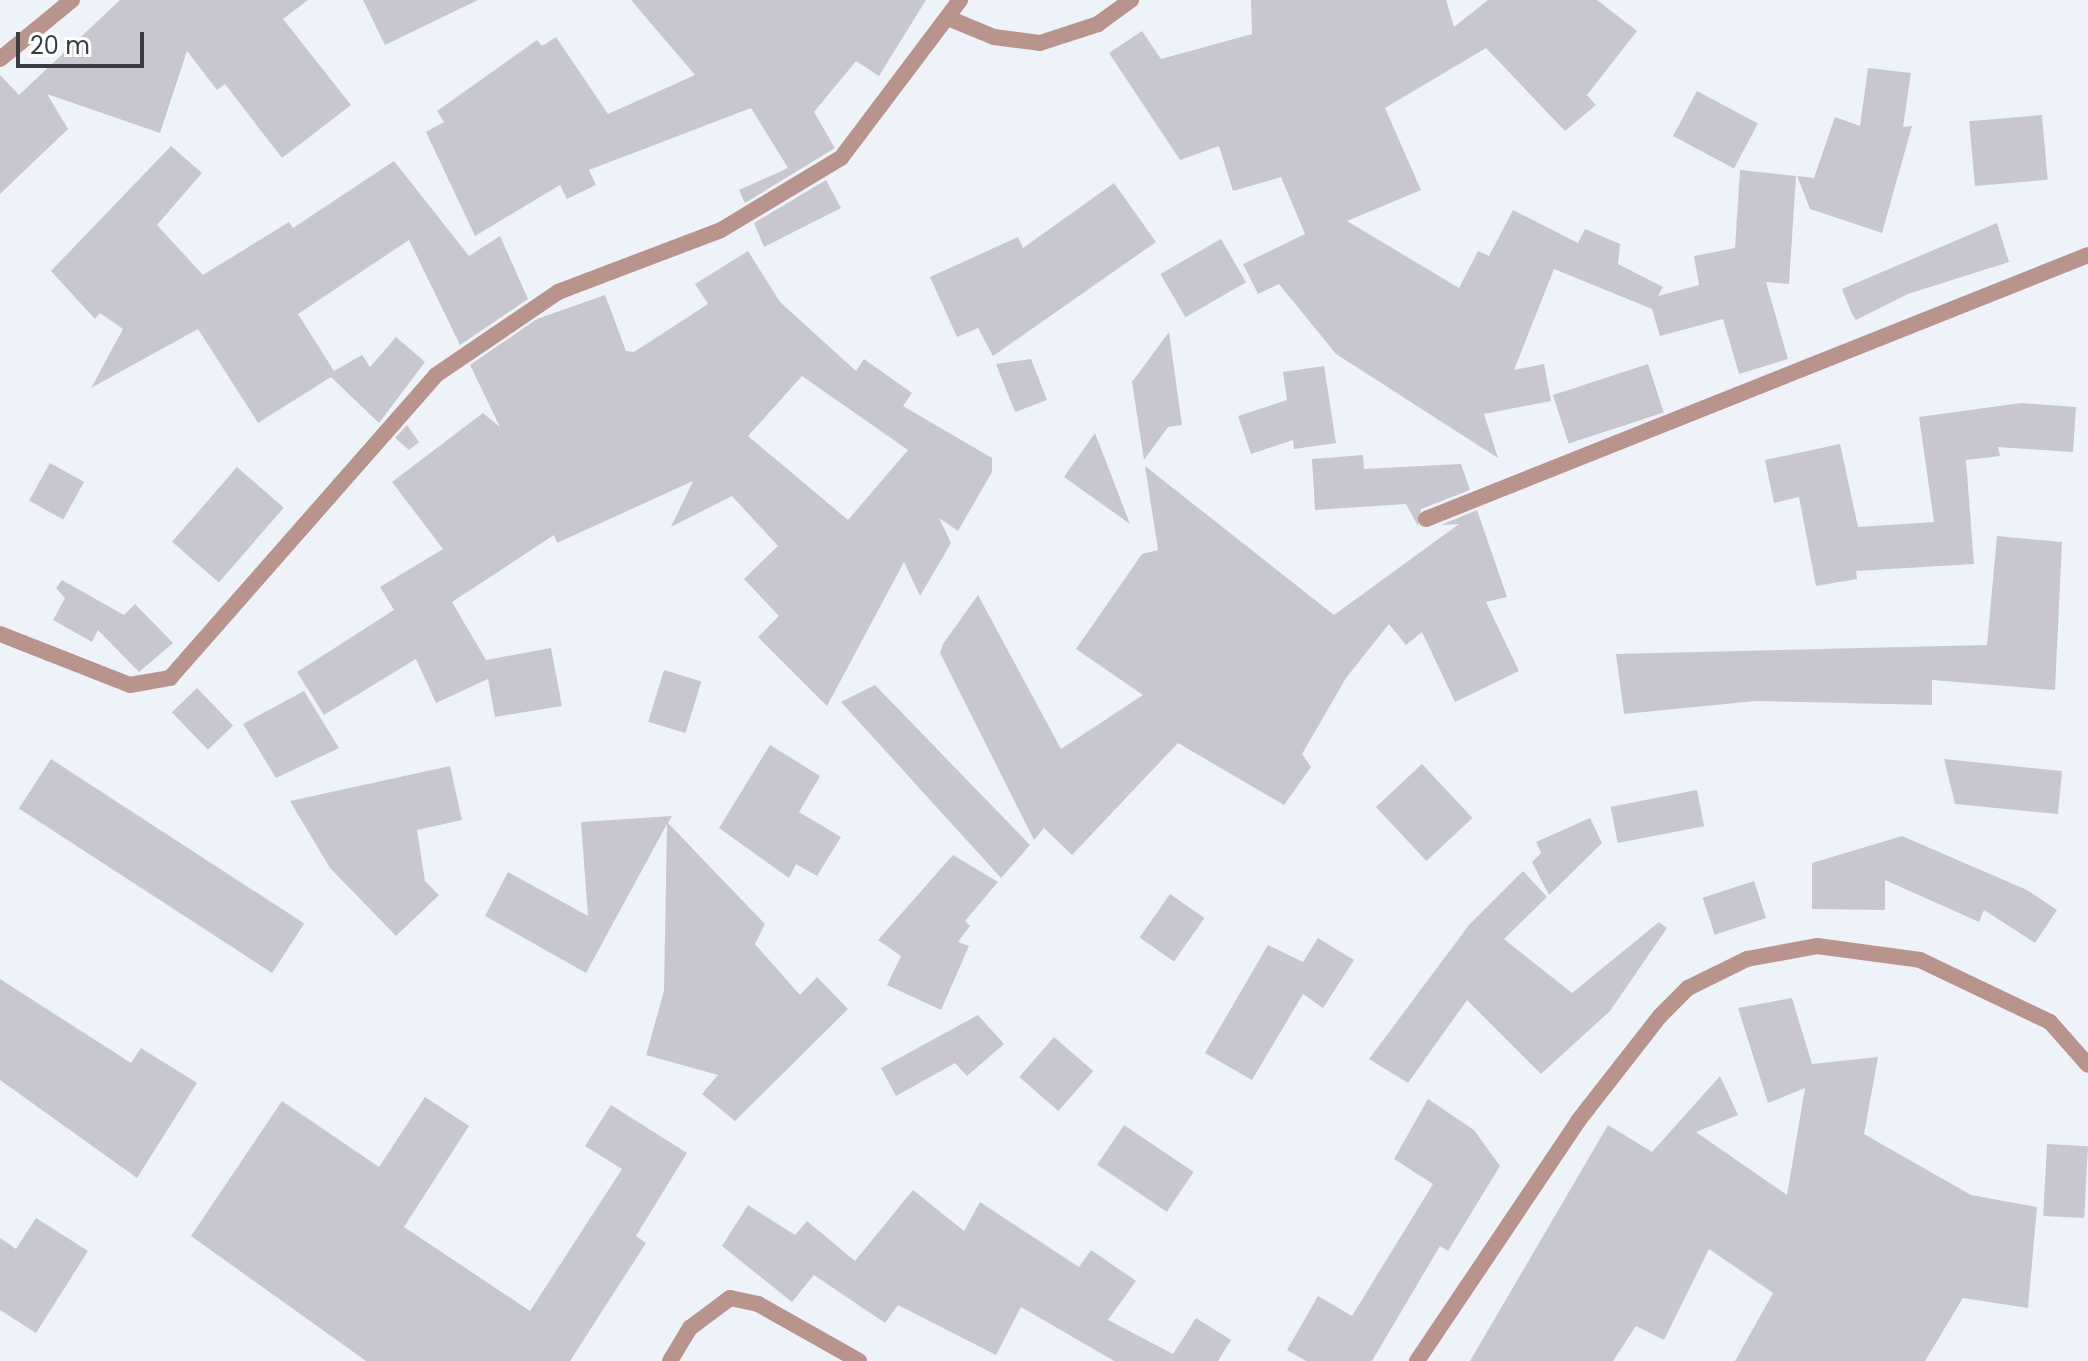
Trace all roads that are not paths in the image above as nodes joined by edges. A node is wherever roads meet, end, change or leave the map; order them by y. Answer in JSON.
{"nodes":[{"id":1,"x":72,"y":0,"type":"edge"},
{"id":2,"x":960,"y":0,"type":"edge"},
{"id":3,"x":1131,"y":0,"type":"edge"},
{"id":4,"x":948,"y":18,"type":"junction"},
{"id":5,"x":0,"y":59,"type":"edge"},
{"id":6,"x":2088,"y":255,"type":"edge"},
{"id":7,"x":1426,"y":519,"type":"dead end"},
{"id":8,"x":0,"y":634,"type":"edge"},
{"id":9,"x":2088,"y":1065,"type":"edge"},
{"id":10,"x":670,"y":1361,"type":"edge"},
{"id":11,"x":859,"y":1361,"type":"edge"},
{"id":12,"x":1417,"y":1361,"type":"edge"}],
"edges":[{"from":1,"to":5,"type":"street"},
{"from":2,"to":4,"type":"street"},
{"from":3,"to":4,"type":"street"},
{"from":4,"to":8,"type":"street"},
{"from":6,"to":7,"type":"street"},
{"from":9,"to":12,"type":"street"},
{"from":10,"to":11,"type":"street"}]}
